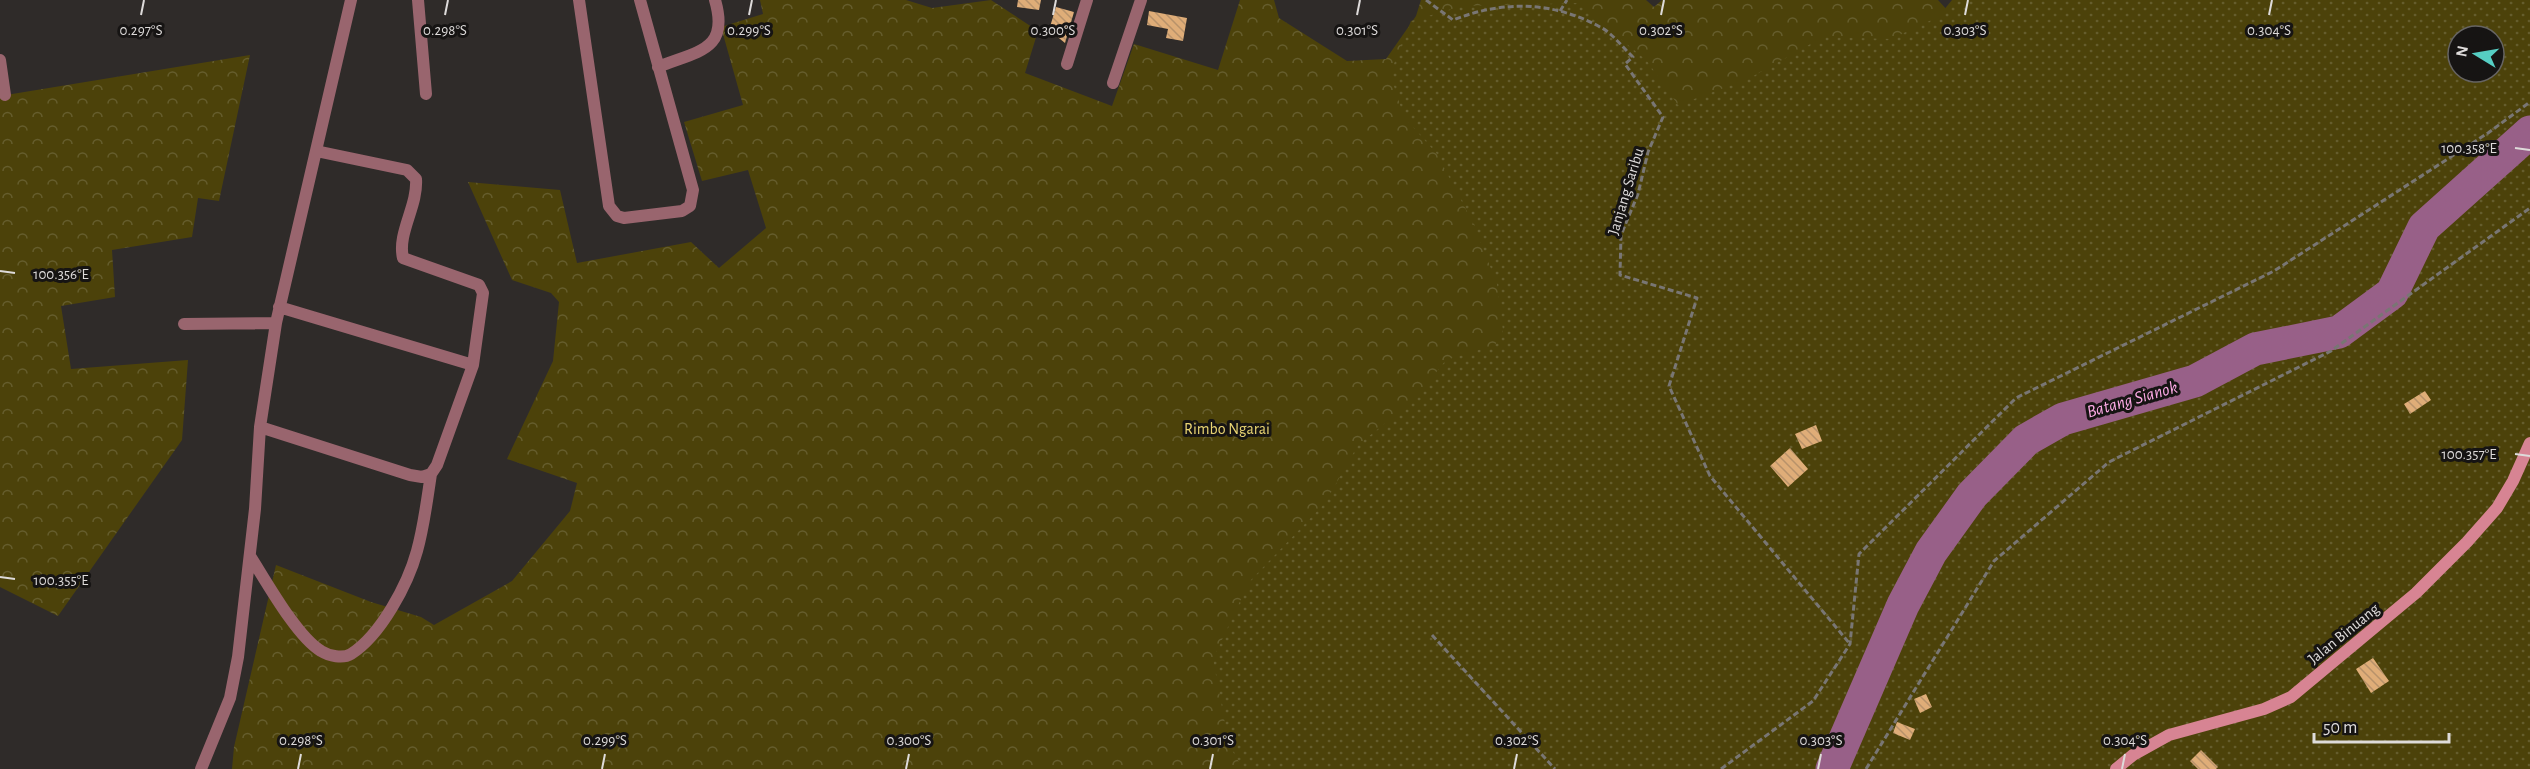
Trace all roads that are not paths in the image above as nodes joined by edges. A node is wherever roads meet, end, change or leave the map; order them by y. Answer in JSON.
{"nodes":[{"id":1,"x":351,"y":0,"type":"edge"},
{"id":2,"x":418,"y":0,"type":"edge"},
{"id":3,"x":579,"y":0,"type":"edge"},
{"id":4,"x":640,"y":0,"type":"edge"},
{"id":5,"x":715,"y":0,"type":"edge"},
{"id":6,"x":1087,"y":0,"type":"edge"},
{"id":7,"x":1141,"y":0,"type":"edge"},
{"id":8,"x":0,"y":60,"type":"edge"},
{"id":9,"x":1067,"y":64,"type":"dead end"},
{"id":10,"x":658,"y":67,"type":"junction"},
{"id":11,"x":1113,"y":83,"type":"dead end"},
{"id":12,"x":426,"y":94,"type":"dead end"},
{"id":13,"x":5,"y":95,"type":"dead end"},
{"id":14,"x":316,"y":152,"type":"junction"},
{"id":15,"x":279,"y":307,"type":"junction"},
{"id":16,"x":276,"y":323,"type":"junction"},
{"id":17,"x":184,"y":324,"type":"dead end"},
{"id":18,"x":473,"y":365,"type":"junction"},
{"id":19,"x":260,"y":427,"type":"junction"},
{"id":20,"x":2530,"y":443,"type":"edge"},
{"id":21,"x":431,"y":474,"type":"junction"},
{"id":22,"x":249,"y":556,"type":"junction"},
{"id":23,"x":201,"y":769,"type":"edge"},
{"id":24,"x":2116,"y":769,"type":"edge"}],
"edges":[{"from":1,"to":14,"type":"street"},
{"from":2,"to":12,"type":"street"},
{"from":3,"to":10,"type":"street"},
{"from":4,"to":10,"type":"street"},
{"from":5,"to":10,"type":"street"},
{"from":6,"to":9,"type":"street"},
{"from":7,"to":11,"type":"street"},
{"from":8,"to":13,"type":"street"},
{"from":14,"to":15,"type":"street"},
{"from":14,"to":18,"type":"street"},
{"from":15,"to":16,"type":"street"},
{"from":15,"to":18,"type":"street"},
{"from":16,"to":17,"type":"street"},
{"from":16,"to":19,"type":"street"},
{"from":18,"to":21,"type":"street"},
{"from":19,"to":21,"type":"street"},
{"from":19,"to":22,"type":"street"},
{"from":20,"to":24,"type":"main road","name":"Jalan Binuang"},
{"from":21,"to":22,"type":"street"},
{"from":22,"to":23,"type":"street"}]}
